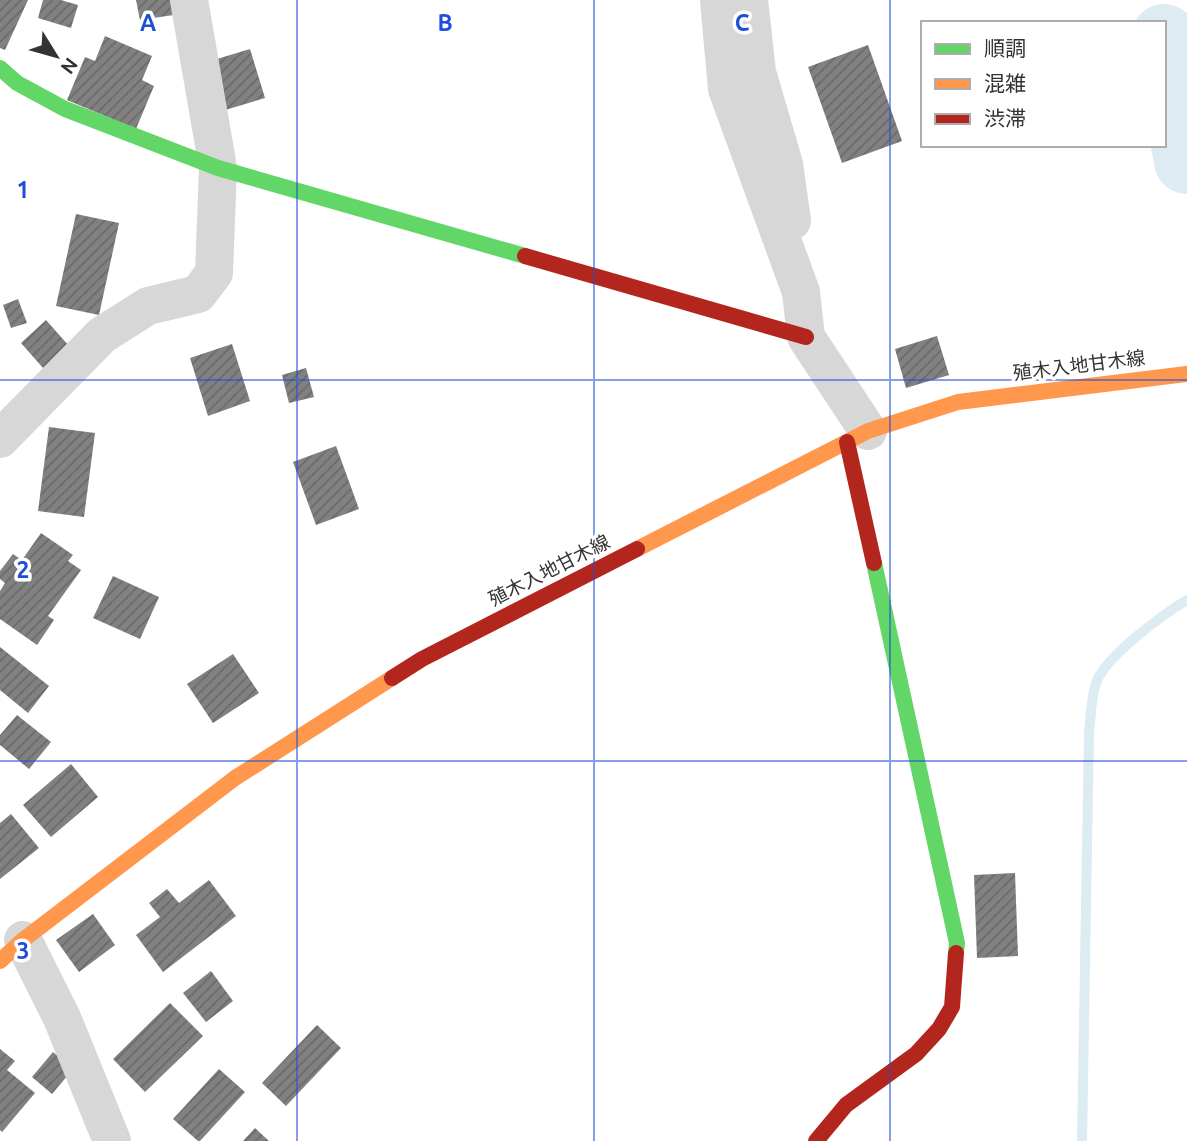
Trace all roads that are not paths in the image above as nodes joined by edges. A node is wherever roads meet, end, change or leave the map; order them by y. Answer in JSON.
{"nodes":[{"id":1,"x":189,"y":0,"type":"edge"},
{"id":2,"x":719,"y":0,"type":"edge"},
{"id":3,"x":749,"y":0,"type":"edge"},
{"id":4,"x":0,"y":68,"type":"edge"},
{"id":5,"x":218,"y":168,"type":"junction"},
{"id":6,"x":801,"y":292,"type":"junction"},
{"id":7,"x":806,"y":337,"type":"junction"},
{"id":8,"x":1187,"y":374,"type":"edge"},
{"id":9,"x":857,"y":436,"type":"junction"},
{"id":10,"x":0,"y":439,"type":"edge"},
{"id":11,"x":12,"y":951,"type":"edge"},
{"id":12,"x":112,"y":1141,"type":"edge"},
{"id":13,"x":816,"y":1141,"type":"edge"}],
"edges":[{"from":1,"to":5,"type":"street"},
{"from":2,"to":6,"type":"street"},
{"from":3,"to":6,"type":"street"},
{"from":4,"to":5,"type":"street"},
{"from":5,"to":7,"type":"street"},
{"from":5,"to":10,"type":"street"},
{"from":6,"to":7,"type":"street"},
{"from":7,"to":9,"type":"street"},
{"from":8,"to":9,"type":"street","name":"殖木入地甘木線"},
{"from":9,"to":11,"type":"street","name":"殖木入地甘木線"},
{"from":9,"to":13,"type":"street"},
{"from":11,"to":12,"type":"street"}]}
